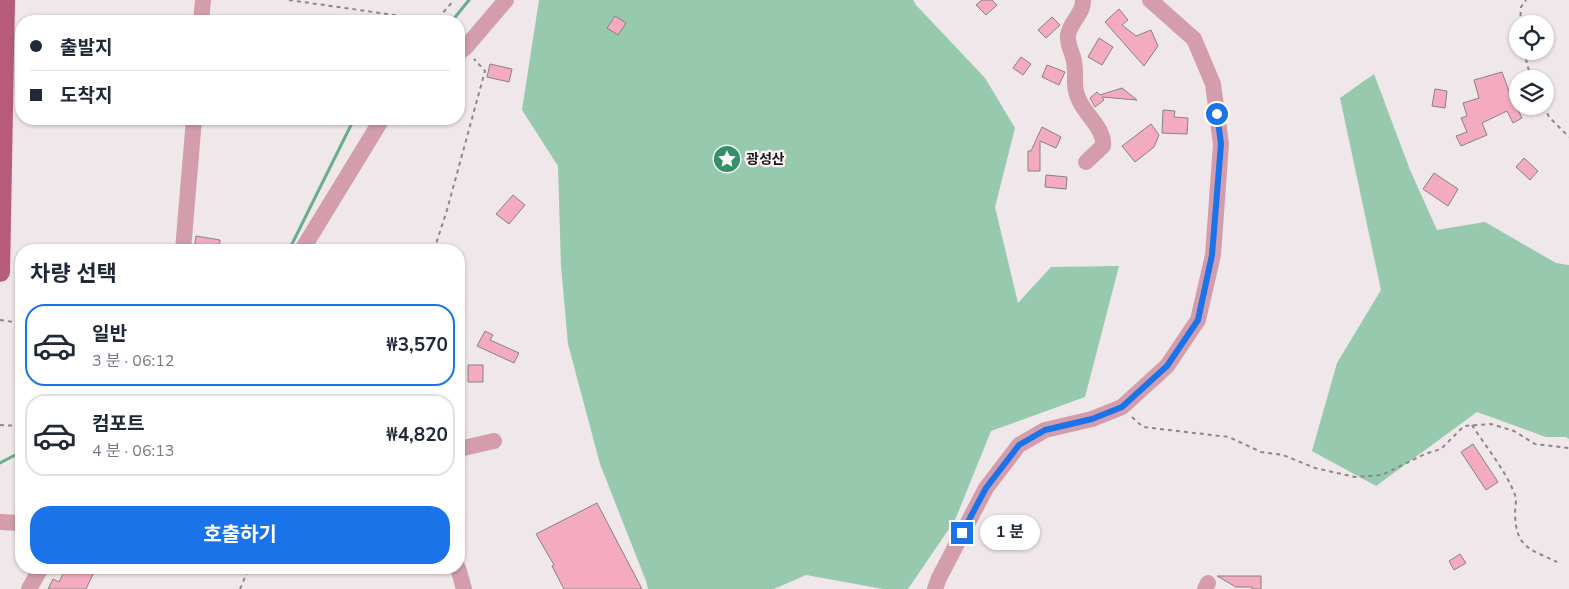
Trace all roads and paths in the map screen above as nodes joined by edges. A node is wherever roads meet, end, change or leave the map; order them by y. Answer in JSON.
{"nodes":[{"id":1,"x":5,"y":0,"type":"edge"},
{"id":2,"x":203,"y":0,"type":"edge"},
{"id":3,"x":289,"y":0,"type":"edge"},
{"id":4,"x":454,"y":0,"type":"edge"},
{"id":5,"x":506,"y":0,"type":"edge"},
{"id":6,"x":1083,"y":0,"type":"edge"},
{"id":7,"x":1150,"y":0,"type":"edge"},
{"id":8,"x":1526,"y":0,"type":"edge"},
{"id":9,"x":202,"y":15,"type":"edge"},
{"id":10,"x":394,"y":15,"type":"edge"},
{"id":11,"x":441,"y":15,"type":"edge"},
{"id":12,"x":1521,"y":15,"type":"edge"},
{"id":13,"x":465,"y":47,"type":"edge"},
{"id":14,"x":465,"y":53,"type":"edge"},
{"id":15,"x":1548,"y":115,"type":"edge"},
{"id":16,"x":193,"y":125,"type":"edge"},
{"id":17,"x":378,"y":125,"type":"edge"},
{"id":18,"x":1569,"y":138,"type":"edge"},
{"id":19,"x":1086,"y":162,"type":"dead end"},
{"id":20,"x":184,"y":244,"type":"edge"},
{"id":21,"x":306,"y":244,"type":"edge"},
{"id":22,"x":436,"y":244,"type":"edge"},
{"id":23,"x":0,"y":272,"type":"edge"},
{"id":24,"x":0,"y":320,"type":"edge"},
{"id":25,"x":15,"y":322,"type":"edge"},
{"id":26,"x":1122,"y":407,"type":"junction"},
{"id":27,"x":0,"y":425,"type":"edge"},
{"id":28,"x":15,"y":426,"type":"edge"},
{"id":29,"x":1472,"y":426,"type":"junction"},
{"id":30,"x":494,"y":441,"type":"dead end"},
{"id":31,"x":465,"y":447,"type":"edge"},
{"id":32,"x":1569,"y":448,"type":"edge"},
{"id":33,"x":0,"y":522,"type":"edge"},
{"id":34,"x":15,"y":523,"type":"edge"},
{"id":35,"x":1557,"y":562,"type":"dead end"},
{"id":36,"x":38,"y":574,"type":"edge"},
{"id":37,"x":246,"y":574,"type":"edge"},
{"id":38,"x":460,"y":574,"type":"edge"},
{"id":39,"x":29,"y":589,"type":"edge"},
{"id":40,"x":240,"y":589,"type":"edge"},
{"id":41,"x":464,"y":589,"type":"edge"},
{"id":42,"x":935,"y":589,"type":"edge"}],
"edges":[{"from":1,"to":23,"type":"main road"},
{"from":2,"to":9,"type":"street"},
{"from":3,"to":10,"type":"path"},
{"from":4,"to":11,"type":"path"},
{"from":5,"to":13,"type":"street"},
{"from":6,"to":19,"type":"street"},
{"from":7,"to":26,"type":"street"},
{"from":8,"to":12,"type":"path"},
{"from":14,"to":22,"type":"path"},
{"from":15,"to":18,"type":"path"},
{"from":16,"to":20,"type":"street"},
{"from":17,"to":21,"type":"street"},
{"from":24,"to":25,"type":"path"},
{"from":26,"to":29,"type":"path"},
{"from":26,"to":42,"type":"street"},
{"from":27,"to":28,"type":"path"},
{"from":29,"to":32,"type":"path"},
{"from":29,"to":35,"type":"path"},
{"from":30,"to":31,"type":"street"},
{"from":33,"to":34,"type":"street"},
{"from":36,"to":39,"type":"street"},
{"from":37,"to":40,"type":"path"},
{"from":38,"to":41,"type":"street"}]}
